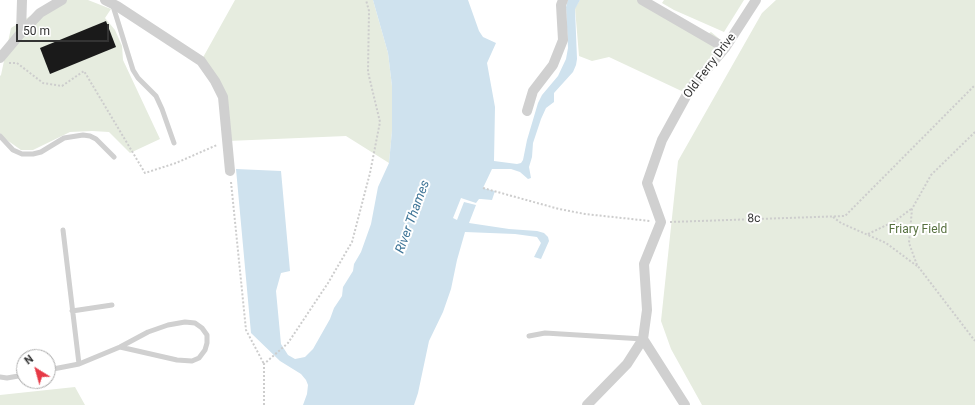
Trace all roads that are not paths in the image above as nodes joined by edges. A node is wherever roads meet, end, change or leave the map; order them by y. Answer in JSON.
{"nodes":[{"id":1,"x":22,"y":0,"type":"edge"},
{"id":2,"x":62,"y":0,"type":"edge"},
{"id":3,"x":563,"y":0,"type":"edge"},
{"id":4,"x":642,"y":0,"type":"edge"},
{"id":5,"x":756,"y":0,"type":"edge"},
{"id":6,"x":109,"y":2,"type":"edge"},
{"id":7,"x":21,"y":33,"type":"junction"},
{"id":8,"x":725,"y":48,"type":"junction"},
{"id":9,"x":3,"y":61,"type":"edge"},
{"id":10,"x":527,"y":111,"type":"dead end"},
{"id":11,"x":0,"y":136,"type":"edge"},
{"id":12,"x":174,"y":143,"type":"dead end"},
{"id":13,"x":114,"y":157,"type":"dead end"},
{"id":14,"x":230,"y":171,"type":"road end"},
{"id":15,"x":63,"y":230,"type":"dead end"},
{"id":16,"x":112,"y":305,"type":"dead end"},
{"id":17,"x":72,"y":311,"type":"junction"},
{"id":18,"x":529,"y":336,"type":"dead end"},
{"id":19,"x":643,"y":339,"type":"junction"},
{"id":20,"x":120,"y":347,"type":"junction"},
{"id":21,"x":79,"y":364,"type":"junction"},
{"id":22,"x":56,"y":368,"type":"edge"},
{"id":23,"x":16,"y":376,"type":"edge"},
{"id":24,"x":0,"y":377,"type":"edge"},
{"id":25,"x":587,"y":405,"type":"edge"},
{"id":26,"x":685,"y":405,"type":"edge"}],
"edges":[{"from":1,"to":7,"type":"street"},
{"from":2,"to":7,"type":"street"},
{"from":3,"to":10,"type":"street"},
{"from":4,"to":8,"type":"street"},
{"from":5,"to":8,"type":"street","name":"Old Ferry Drive"},
{"from":6,"to":12,"type":"lane"},
{"from":6,"to":14,"type":"street"},
{"from":7,"to":9,"type":"street"},
{"from":8,"to":19,"type":"street","name":"Old Ferry Drive"},
{"from":11,"to":13,"type":"lane"},
{"from":15,"to":17,"type":"lane"},
{"from":16,"to":17,"type":"lane"},
{"from":17,"to":21,"type":"lane"},
{"from":18,"to":19,"type":"lane"},
{"from":19,"to":25,"type":"street"},
{"from":19,"to":26,"type":"street"},
{"from":20,"to":20,"type":"lane"},
{"from":20,"to":21,"type":"lane"},
{"from":21,"to":22,"type":"lane"},
{"from":23,"to":24,"type":"lane"}]}
